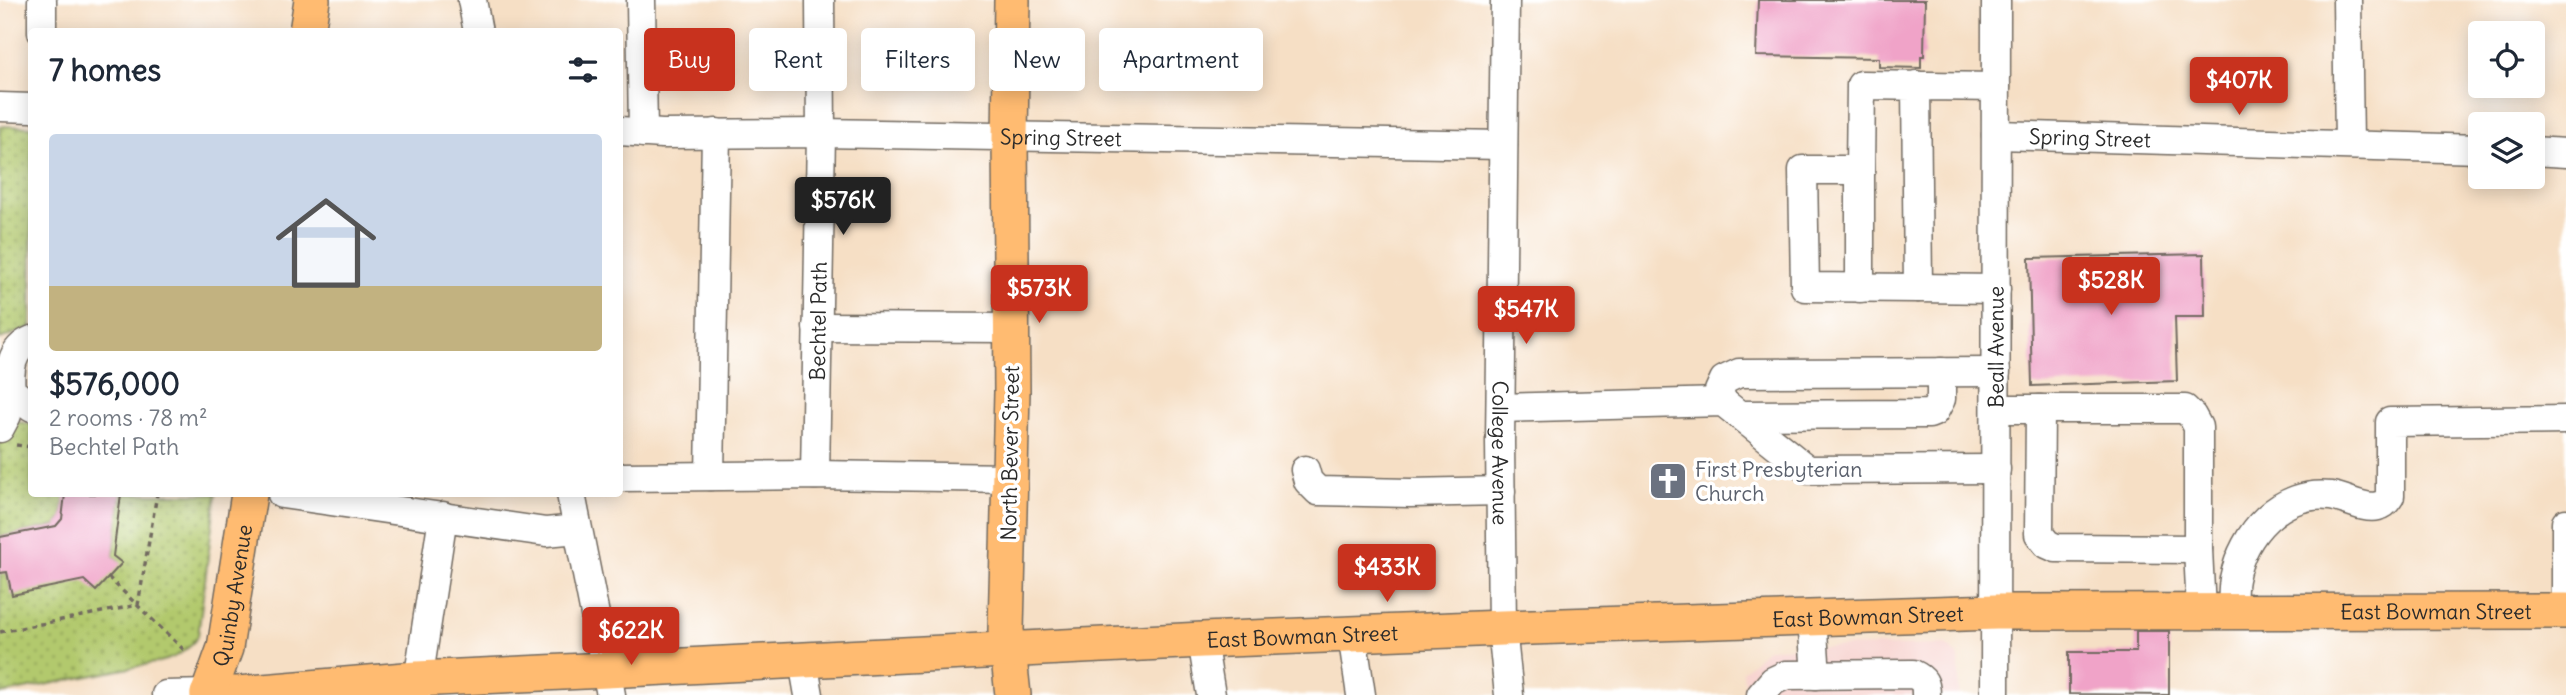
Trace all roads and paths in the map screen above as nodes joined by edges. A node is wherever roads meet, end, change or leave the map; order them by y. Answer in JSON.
{"nodes":[{"id":1,"x":42,"y":0,"type":"edge"},
{"id":2,"x":312,"y":0,"type":"edge"},
{"id":3,"x":472,"y":0,"type":"edge"},
{"id":4,"x":641,"y":0,"type":"edge"},
{"id":5,"x":820,"y":0,"type":"edge"},
{"id":6,"x":1012,"y":0,"type":"edge"},
{"id":7,"x":1505,"y":0,"type":"edge"},
{"id":8,"x":1996,"y":0,"type":"edge"},
{"id":9,"x":2347,"y":0,"type":"edge"},
{"id":10,"x":42,"y":28,"type":"edge"},
{"id":11,"x":308,"y":28,"type":"edge"},
{"id":12,"x":477,"y":28,"type":"edge"},
{"id":13,"x":1916,"y":85,"type":"junction"},
{"id":14,"x":1996,"y":87,"type":"junction"},
{"id":15,"x":0,"y":107,"type":"edge"},
{"id":16,"x":28,"y":108,"type":"edge"},
{"id":17,"x":631,"y":132,"type":"edge"},
{"id":18,"x":716,"y":133,"type":"junction"},
{"id":19,"x":821,"y":133,"type":"junction"},
{"id":20,"x":1996,"y":135,"type":"junction"},
{"id":21,"x":1010,"y":138,"type":"junction"},
{"id":22,"x":2348,"y":144,"type":"junction"},
{"id":23,"x":1503,"y":145,"type":"junction"},
{"id":24,"x":2468,"y":149,"type":"edge"},
{"id":25,"x":2545,"y":152,"type":"edge"},
{"id":26,"x":2566,"y":153,"type":"edge"},
{"id":27,"x":1860,"y":170,"type":"junction"},
{"id":28,"x":1860,"y":288,"type":"junction"},
{"id":29,"x":1917,"y":288,"type":"junction"},
{"id":30,"x":1996,"y":289,"type":"junction"},
{"id":31,"x":817,"y":327,"type":"junction"},
{"id":32,"x":1011,"y":328,"type":"junction"},
{"id":33,"x":28,"y":342,"type":"edge"},
{"id":34,"x":1941,"y":372,"type":"junction"},
{"id":35,"x":1996,"y":372,"type":"junction"},
{"id":36,"x":21,"y":399,"type":"edge"},
{"id":37,"x":1501,"y":408,"type":"junction"},
{"id":38,"x":1731,"y":409,"type":"junction"},
{"id":39,"x":1996,"y":409,"type":"junction"},
{"id":40,"x":2040,"y":410,"type":"junction"},
{"id":41,"x":2566,"y":420,"type":"edge"},
{"id":42,"x":0,"y":428,"type":"edge"},
{"id":43,"x":1305,"y":470,"type":"dead end"},
{"id":44,"x":1996,"y":470,"type":"junction"},
{"id":45,"x":814,"y":475,"type":"junction"},
{"id":46,"x":710,"y":476,"type":"junction"},
{"id":47,"x":623,"y":477,"type":"edge"},
{"id":48,"x":1010,"y":478,"type":"junction"},
{"id":49,"x":1501,"y":491,"type":"junction"},
{"id":50,"x":156,"y":497,"type":"edge"},
{"id":51,"x":249,"y":497,"type":"edge"},
{"id":52,"x":314,"y":497,"type":"edge"},
{"id":53,"x":572,"y":497,"type":"edge"},
{"id":54,"x":441,"y":509,"type":"edge"},
{"id":55,"x":2566,"y":523,"type":"edge"},
{"id":56,"x":577,"y":529,"type":"junction"},
{"id":57,"x":2198,"y":549,"type":"junction"},
{"id":58,"x":108,"y":577,"type":"dead end"},
{"id":59,"x":2566,"y":600,"type":"edge"},
{"id":60,"x":138,"y":605,"type":"junction"},
{"id":61,"x":2217,"y":611,"type":"junction"},
{"id":62,"x":2566,"y":611,"type":"edge"},
{"id":63,"x":1996,"y":612,"type":"junction"},
{"id":64,"x":1812,"y":618,"type":"junction"},
{"id":65,"x":1502,"y":628,"type":"junction"},
{"id":66,"x":0,"y":632,"type":"edge"},
{"id":67,"x":1352,"y":634,"type":"junction"},
{"id":68,"x":1202,"y":640,"type":"junction"},
{"id":69,"x":185,"y":651,"type":"dead end"},
{"id":70,"x":1007,"y":651,"type":"junction"},
{"id":71,"x":803,"y":661,"type":"junction"},
{"id":72,"x":606,"y":671,"type":"edge"},
{"id":73,"x":1816,"y":675,"type":"junction"},
{"id":74,"x":417,"y":687,"type":"edge"},
{"id":75,"x":208,"y":694,"type":"edge"},
{"id":76,"x":166,"y":695,"type":"edge"},
{"id":77,"x":809,"y":695,"type":"edge"},
{"id":78,"x":1013,"y":695,"type":"edge"},
{"id":79,"x":1211,"y":695,"type":"edge"},
{"id":80,"x":1361,"y":695,"type":"edge"},
{"id":81,"x":1509,"y":695,"type":"edge"},
{"id":82,"x":1761,"y":695,"type":"edge"},
{"id":83,"x":1926,"y":695,"type":"edge"},
{"id":84,"x":1995,"y":695,"type":"edge"}],
"edges":[{"from":1,"to":10,"type":"street"},
{"from":2,"to":11,"type":"main road"},
{"from":3,"to":12,"type":"street"},
{"from":4,"to":17,"type":"street"},
{"from":5,"to":19,"type":"street","name":"Bechtel Path"},
{"from":6,"to":21,"type":"main road","name":"North Bever Street"},
{"from":7,"to":23,"type":"street","name":"College Avenue"},
{"from":8,"to":14,"type":"street","name":"Beall Avenue"},
{"from":9,"to":22,"type":"street"},
{"from":13,"to":14,"type":"street"},
{"from":13,"to":27,"type":"street"},
{"from":13,"to":29,"type":"street"},
{"from":14,"to":20,"type":"street","name":"Beall Avenue"},
{"from":15,"to":16,"type":"street"},
{"from":17,"to":18,"type":"street","name":"Spring Street"},
{"from":18,"to":19,"type":"street","name":"Spring Street"},
{"from":18,"to":46,"type":"street"},
{"from":19,"to":21,"type":"street","name":"Spring Street"},
{"from":19,"to":31,"type":"street","name":"Bechtel Path"},
{"from":20,"to":22,"type":"street","name":"Spring Street"},
{"from":20,"to":30,"type":"street","name":"Beall Avenue"},
{"from":21,"to":23,"type":"street","name":"Spring Street"},
{"from":21,"to":32,"type":"main road","name":"North Bever Street"},
{"from":22,"to":24,"type":"street","name":"Spring Street"},
{"from":23,"to":37,"type":"street","name":"College Avenue"},
{"from":25,"to":26,"type":"street"},
{"from":27,"to":28,"type":"street"},
{"from":27,"to":28,"type":"street"},
{"from":28,"to":29,"type":"street"},
{"from":29,"to":30,"type":"street"},
{"from":30,"to":35,"type":"street","name":"Beall Avenue"},
{"from":31,"to":32,"type":"street"},
{"from":31,"to":45,"type":"street","name":"Bechtel Path"},
{"from":32,"to":48,"type":"main road","name":"North Bever Street"},
{"from":33,"to":36,"type":"street"},
{"from":34,"to":35,"type":"street"},
{"from":34,"to":38,"type":"street"},
{"from":34,"to":38,"type":"street"},
{"from":35,"to":39,"type":"street","name":"Beall Avenue"},
{"from":36,"to":42,"type":"street"},
{"from":37,"to":38,"type":"street"},
{"from":37,"to":49,"type":"street","name":"College Avenue"},
{"from":38,"to":44,"type":"street"},
{"from":39,"to":40,"type":"street"},
{"from":39,"to":44,"type":"street","name":"Beall Avenue"},
{"from":40,"to":57,"type":"street"},
{"from":40,"to":57,"type":"street"},
{"from":41,"to":61,"type":"street"},
{"from":43,"to":49,"type":"street"},
{"from":44,"to":63,"type":"street","name":"Beall Avenue"},
{"from":45,"to":46,"type":"street"},
{"from":45,"to":48,"type":"street"},
{"from":46,"to":47,"type":"street"},
{"from":48,"to":70,"type":"main road","name":"North Bever Street"},
{"from":49,"to":65,"type":"street","name":"College Avenue"},
{"from":50,"to":60,"type":"path"},
{"from":51,"to":75,"type":"main road","name":"Quinby Avenue"},
{"from":52,"to":54,"type":"street"},
{"from":53,"to":56,"type":"street"},
{"from":54,"to":56,"type":"street"},
{"from":54,"to":74,"type":"street"},
{"from":55,"to":59,"type":"street"},
{"from":56,"to":72,"type":"street"},
{"from":57,"to":61,"type":"street"},
{"from":58,"to":60,"type":"path"},
{"from":60,"to":66,"type":"path"},
{"from":60,"to":69,"type":"path"},
{"from":61,"to":62,"type":"main road","name":"East Bowman Street"},
{"from":61,"to":63,"type":"main road","name":"East Bowman Street"},
{"from":63,"to":64,"type":"main road","name":"East Bowman Street"},
{"from":63,"to":84,"type":"street","name":"Beall Avenue"},
{"from":64,"to":65,"type":"main road","name":"East Bowman Street"},
{"from":64,"to":73,"type":"street"},
{"from":65,"to":67,"type":"main road","name":"East Bowman Street"},
{"from":65,"to":81,"type":"street","name":"College Avenue"},
{"from":67,"to":68,"type":"main road","name":"East Bowman Street"},
{"from":67,"to":80,"type":"street"},
{"from":68,"to":70,"type":"main road","name":"East Bowman Street"},
{"from":68,"to":79,"type":"street"},
{"from":70,"to":71,"type":"main road","name":"East Bowman Street"},
{"from":70,"to":78,"type":"main road","name":"North Bever Street"},
{"from":71,"to":72,"type":"main road","name":"East Bowman Street"},
{"from":71,"to":77,"type":"street"},
{"from":72,"to":74,"type":"main road","name":"East Bowman Street"},
{"from":73,"to":82,"type":"street"},
{"from":73,"to":83,"type":"street"},
{"from":74,"to":75,"type":"main road","name":"East Bowman Street"},
{"from":75,"to":76,"type":"street"}]}
